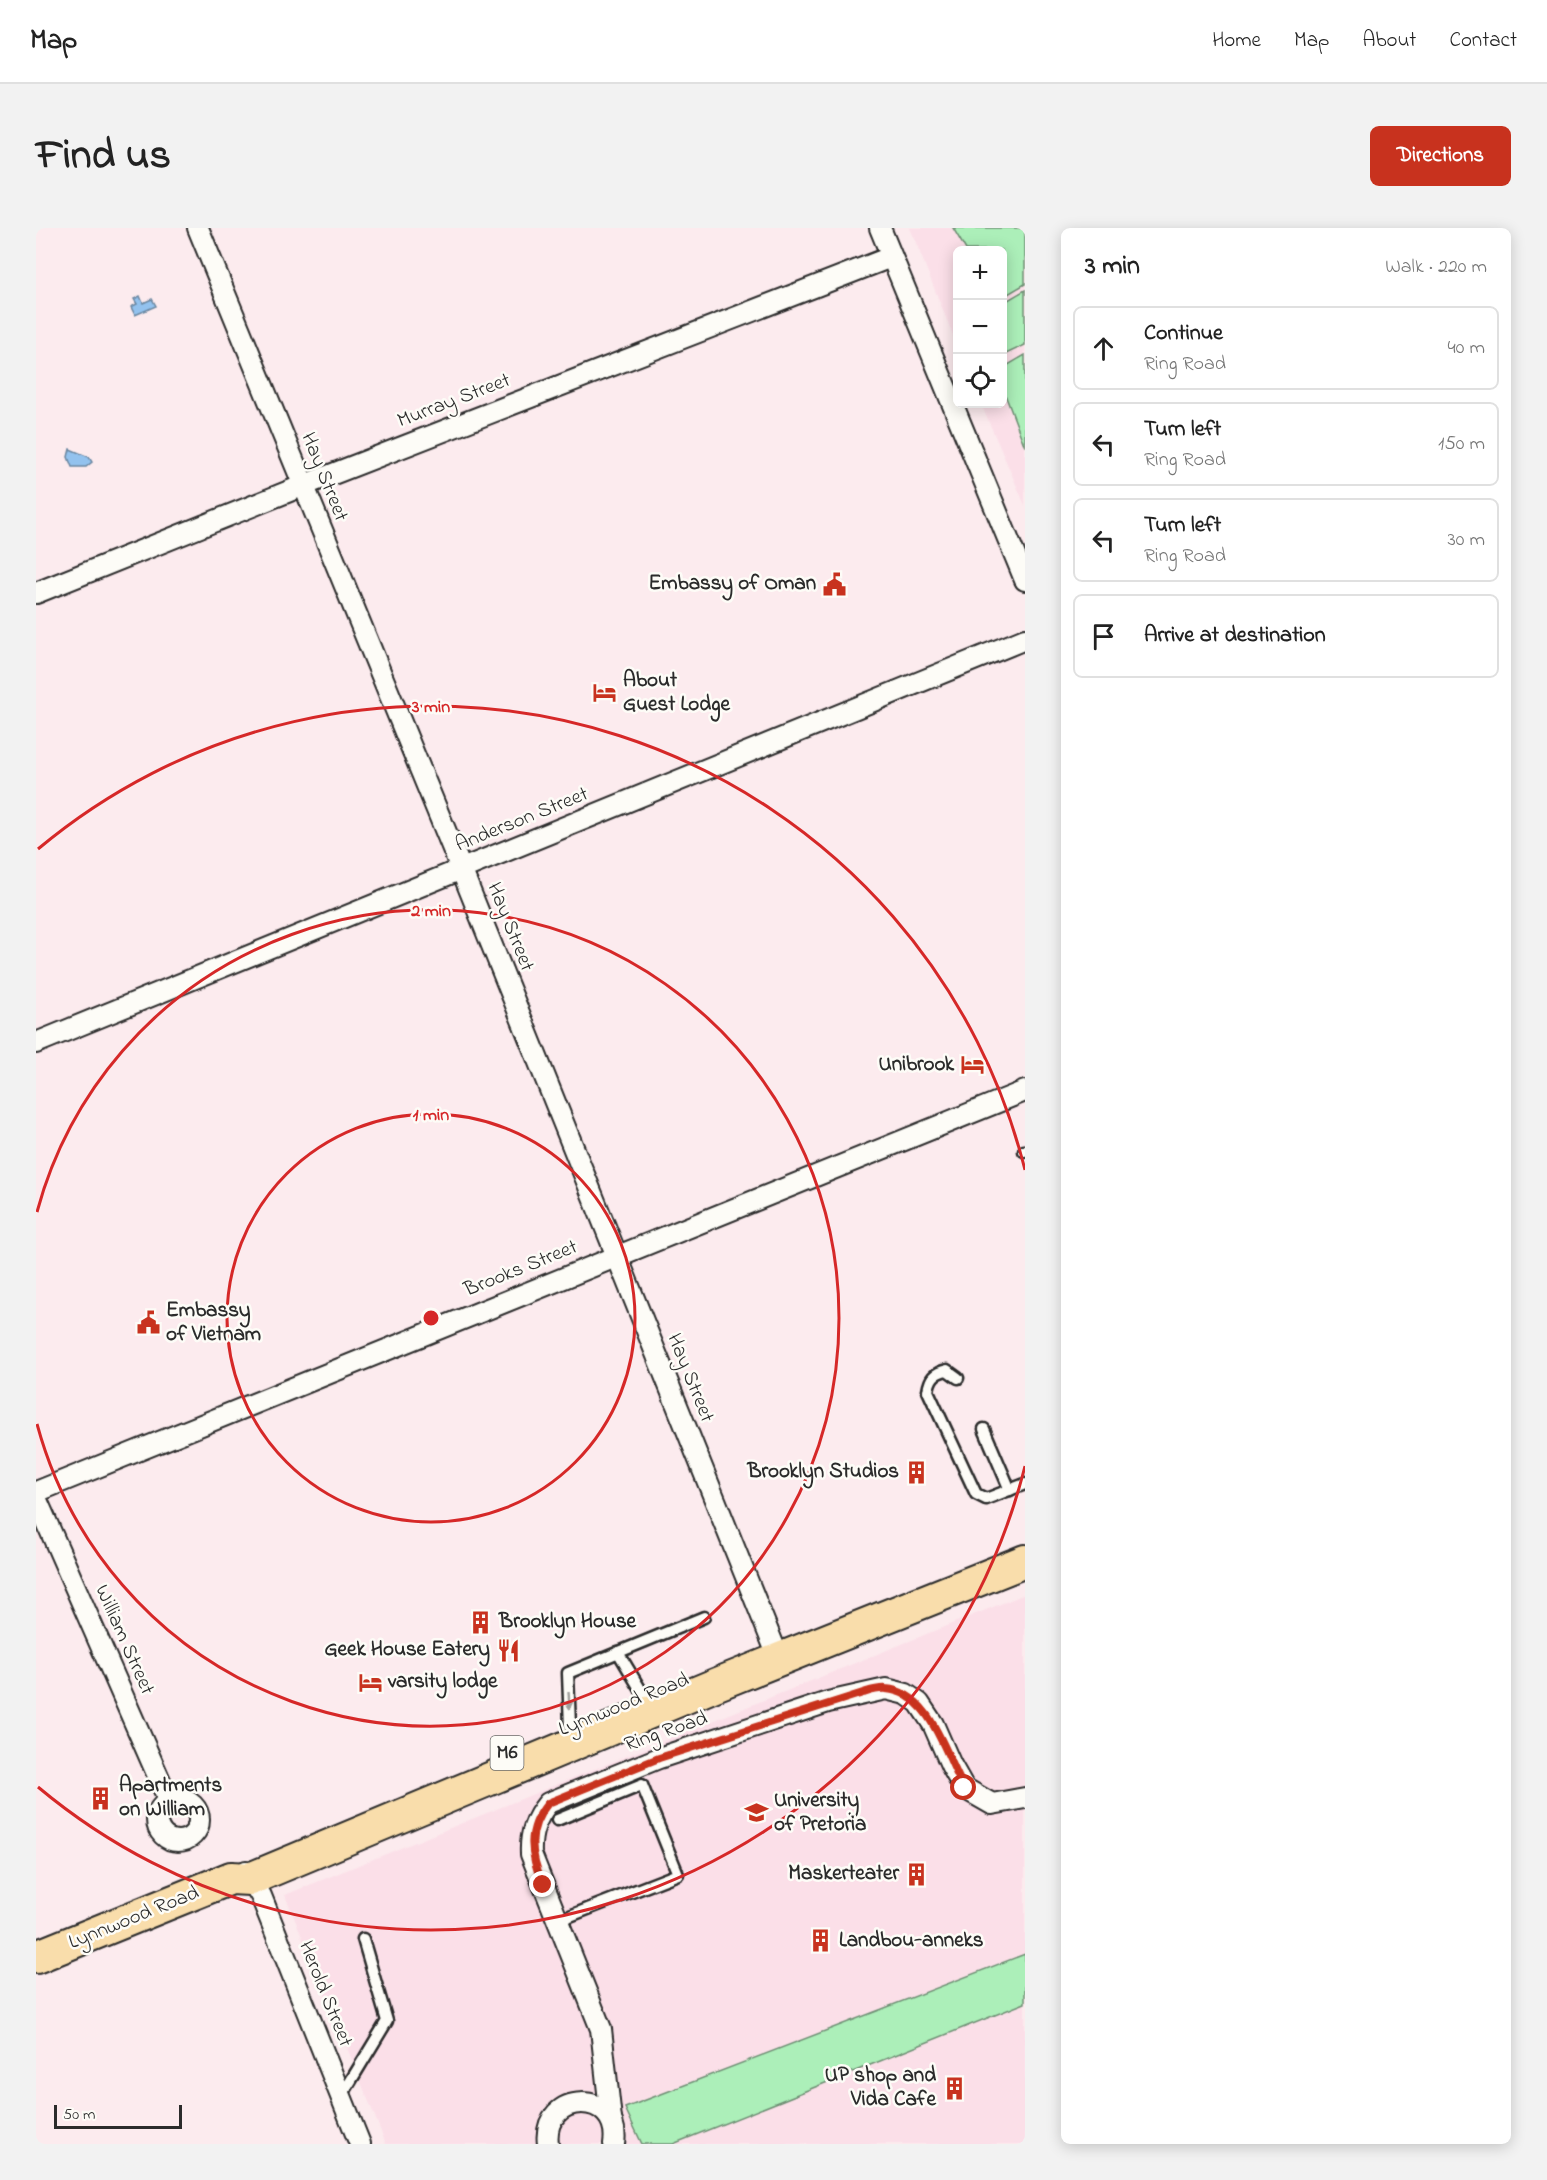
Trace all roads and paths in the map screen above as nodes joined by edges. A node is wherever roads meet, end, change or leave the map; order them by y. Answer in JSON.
{"nodes":[{"id":1,"x":198,"y":228,"type":"edge"},
{"id":2,"x":880,"y":228,"type":"edge"},
{"id":3,"x":891,"y":257,"type":"junction"},
{"id":4,"x":302,"y":486,"type":"junction"},
{"id":5,"x":1025,"y":580,"type":"edge"},
{"id":6,"x":36,"y":593,"type":"edge"},
{"id":7,"x":1025,"y":639,"type":"edge"},
{"id":8,"x":462,"y":871,"type":"junction"},
{"id":9,"x":36,"y":1043,"type":"edge"},
{"id":10,"x":1025,"y":1091,"type":"edge"},
{"id":11,"x":615,"y":1256,"type":"junction"},
{"id":12,"x":958,"y":1378,"type":"dead end"},
{"id":13,"x":984,"y":1429,"type":"dead end"},
{"id":14,"x":1025,"y":1484,"type":"edge"},
{"id":15,"x":1010,"y":1490,"type":"junction"},
{"id":16,"x":36,"y":1492,"type":"edge"},
{"id":17,"x":36,"y":1498,"type":"edge"},
{"id":18,"x":1025,"y":1541,"type":"edge"},
{"id":19,"x":1025,"y":1561,"type":"edge"},
{"id":20,"x":704,"y":1617,"type":"dead end"},
{"id":21,"x":773,"y":1644,"type":"junction"},
{"id":22,"x":618,"y":1652,"type":"junction"},
{"id":23,"x":645,"y":1696,"type":"junction"},
{"id":24,"x":570,"y":1727,"type":"junction"},
{"id":25,"x":1025,"y":1798,"type":"edge"},
{"id":26,"x":169,"y":1801,"type":"dead end"},
{"id":27,"x":557,"y":1820,"type":"dead end"},
{"id":28,"x":241,"y":1874,"type":"junction"},
{"id":29,"x":557,"y":1921,"type":"junction"},
{"id":30,"x":363,"y":1939,"type":"dead end"},
{"id":31,"x":36,"y":1957,"type":"edge"},
{"id":32,"x":604,"y":2070,"type":"junction"},
{"id":33,"x":340,"y":2097,"type":"junction"},
{"id":34,"x":574,"y":2103,"type":"junction"},
{"id":35,"x":610,"y":2119,"type":"junction"},
{"id":36,"x":360,"y":2144,"type":"edge"},
{"id":37,"x":548,"y":2144,"type":"edge"},
{"id":38,"x":614,"y":2144,"type":"edge"}],
"edges":[{"from":1,"to":4,"type":"street","name":"Hay Street"},
{"from":2,"to":3,"type":"street"},
{"from":3,"to":4,"type":"street","name":"Murray Street"},
{"from":3,"to":5,"type":"street"},
{"from":4,"to":6,"type":"street","name":"Murray Street"},
{"from":4,"to":8,"type":"street","name":"Hay Street"},
{"from":7,"to":8,"type":"street","name":"Anderson Street"},
{"from":8,"to":9,"type":"street","name":"Anderson Street"},
{"from":8,"to":11,"type":"street","name":"Hay Street"},
{"from":10,"to":11,"type":"street","name":"Brooks Street"},
{"from":11,"to":16,"type":"street","name":"Brooks Street"},
{"from":11,"to":21,"type":"street","name":"Hay Street"},
{"from":12,"to":15,"type":"lane"},
{"from":13,"to":15,"type":"lane"},
{"from":14,"to":15,"type":"lane"},
{"from":17,"to":26,"type":"street","name":"William Street"},
{"from":18,"to":21,"type":"main road","name":"Lynnwood Road","number":"M6"},
{"from":19,"to":28,"type":"main road","name":"Lynnwood Road","number":"M6"},
{"from":20,"to":22,"type":"lane"},
{"from":21,"to":23,"type":"main road","name":"Lynnwood Road","number":"M6"},
{"from":22,"to":23,"type":"lane"},
{"from":22,"to":24,"type":"lane","one_way":true},
{"from":23,"to":24,"type":"main road","name":"Lynnwood Road","number":"M6"},
{"from":24,"to":28,"type":"main road","name":"Lynnwood Road","number":"M6"},
{"from":25,"to":29,"type":"street","name":"Ring Road"},
{"from":27,"to":29,"type":"lane"},
{"from":28,"to":31,"type":"main road","name":"Lynnwood Road","number":"M6"},
{"from":28,"to":33,"type":"street","name":"Herold Street"},
{"from":29,"to":32,"type":"street","name":"Ring Road"},
{"from":30,"to":33,"type":"lane"},
{"from":32,"to":34,"type":"street"},
{"from":32,"to":35,"type":"street","name":"Ring Road"},
{"from":33,"to":36,"type":"street","name":"Herold Street"},
{"from":34,"to":35,"type":"street"},
{"from":34,"to":37,"type":"street"},
{"from":35,"to":38,"type":"street","name":"Ring Road"}]}
